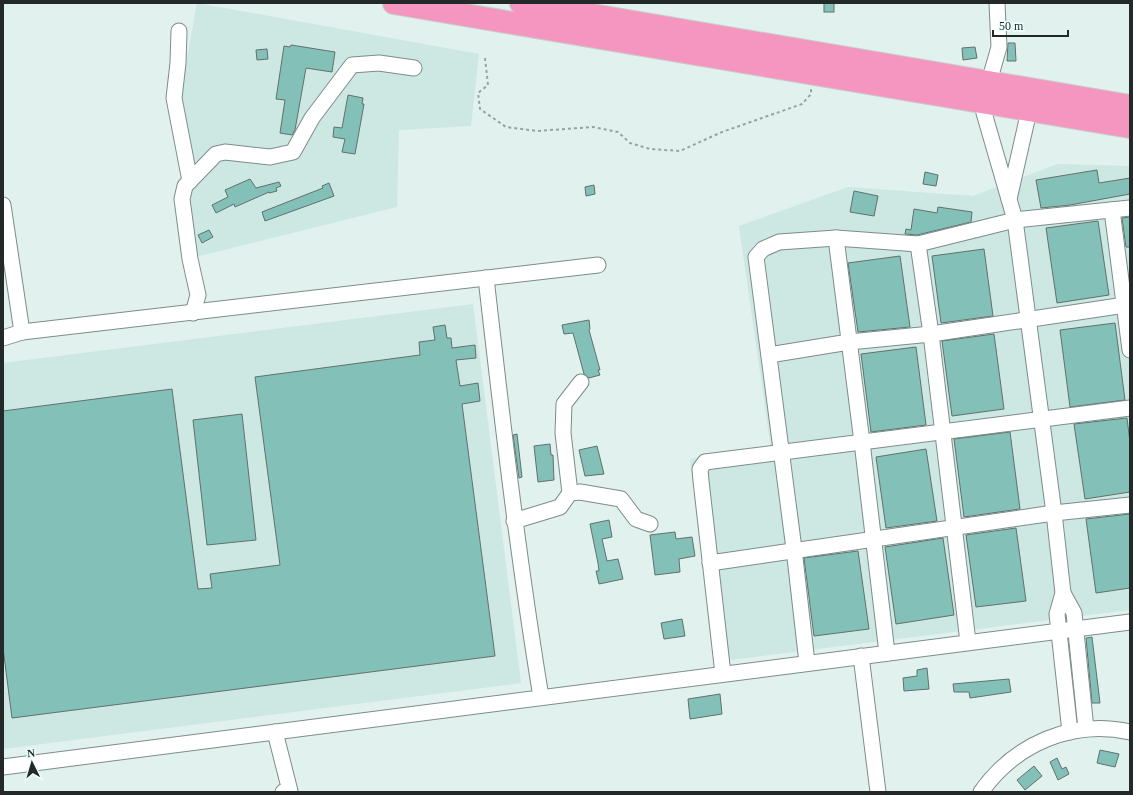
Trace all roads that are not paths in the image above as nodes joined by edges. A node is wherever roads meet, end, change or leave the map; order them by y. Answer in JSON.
{"nodes":[{"id":1,"x":394,"y":3,"type":"edge"},
{"id":2,"x":996,"y":3,"type":"edge"},
{"id":3,"x":529,"y":4,"type":"edge"},
{"id":4,"x":179,"y":31,"type":"dead end"},
{"id":5,"x":414,"y":68,"type":"dead end"},
{"id":6,"x":990,"y":82,"type":"junction"},
{"id":7,"x":1035,"y":89,"type":"junction"},
{"id":8,"x":985,"y":103,"type":"junction"},
{"id":9,"x":1130,"y":106,"type":"edge"},
{"id":10,"x":1029,"y":110,"type":"junction"},
{"id":11,"x":1130,"y":127,"type":"edge"},
{"id":12,"x":190,"y":181,"type":"junction"},
{"id":13,"x":1009,"y":200,"type":"junction"},
{"id":14,"x":3,"y":205,"type":"edge"},
{"id":15,"x":1130,"y":208,"type":"edge"},
{"id":16,"x":1112,"y":210,"type":"junction"},
{"id":17,"x":1015,"y":220,"type":"junction"},
{"id":18,"x":836,"y":238,"type":"junction"},
{"id":19,"x":918,"y":244,"type":"junction"},
{"id":20,"x":598,"y":265,"type":"dead end"},
{"id":21,"x":486,"y":278,"type":"junction"},
{"id":22,"x":1126,"y":306,"type":"edge"},
{"id":23,"x":193,"y":313,"type":"junction"},
{"id":24,"x":1028,"y":319,"type":"junction"},
{"id":25,"x":22,"y":332,"type":"junction"},
{"id":26,"x":931,"y":334,"type":"junction"},
{"id":27,"x":3,"y":338,"type":"edge"},
{"id":28,"x":849,"y":342,"type":"junction"},
{"id":29,"x":1130,"y":350,"type":"edge"},
{"id":30,"x":769,"y":355,"type":"junction"},
{"id":31,"x":581,"y":382,"type":"dead end"},
{"id":32,"x":1130,"y":408,"type":"edge"},
{"id":33,"x":1041,"y":418,"type":"junction"},
{"id":34,"x":943,"y":431,"type":"junction"},
{"id":35,"x":862,"y":442,"type":"junction"},
{"id":36,"x":780,"y":452,"type":"junction"},
{"id":37,"x":570,"y":493,"type":"junction"},
{"id":38,"x":1130,"y":505,"type":"edge"},
{"id":39,"x":1054,"y":513,"type":"junction"},
{"id":40,"x":514,"y":521,"type":"junction"},
{"id":41,"x":650,"y":524,"type":"dead end"},
{"id":42,"x":954,"y":528,"type":"junction"},
{"id":43,"x":874,"y":540,"type":"junction"},
{"id":44,"x":794,"y":550,"type":"junction"},
{"id":45,"x":710,"y":563,"type":"junction"},
{"id":46,"x":1063,"y":593,"type":"junction"},
{"id":47,"x":1130,"y":622,"type":"edge"},
{"id":48,"x":1076,"y":629,"type":"junction"},
{"id":49,"x":1058,"y":631,"type":"junction"},
{"id":50,"x":968,"y":642,"type":"junction"},
{"id":51,"x":887,"y":653,"type":"junction"},
{"id":52,"x":861,"y":656,"type":"junction"},
{"id":53,"x":807,"y":663,"type":"junction"},
{"id":54,"x":723,"y":674,"type":"junction"},
{"id":55,"x":541,"y":698,"type":"junction"},
{"id":56,"x":1086,"y":729,"type":"junction"},
{"id":57,"x":275,"y":732,"type":"junction"},
{"id":58,"x":1070,"y":732,"type":"junction"},
{"id":59,"x":1130,"y":732,"type":"edge"},
{"id":60,"x":3,"y":767,"type":"edge"},
{"id":61,"x":288,"y":792,"type":"edge"},
{"id":62,"x":878,"y":792,"type":"edge"},
{"id":63,"x":981,"y":792,"type":"edge"}],
"edges":[{"from":1,"to":8,"type":"highway"},
{"from":2,"to":6,"type":"street"},
{"from":3,"to":6,"type":"highway"},
{"from":4,"to":12,"type":"street"},
{"from":5,"to":12,"type":"street"},
{"from":6,"to":7,"type":"highway"},
{"from":6,"to":8,"type":"street"},
{"from":7,"to":9,"type":"highway"},
{"from":7,"to":10,"type":"street"},
{"from":8,"to":10,"type":"highway"},
{"from":8,"to":13,"type":"street"},
{"from":10,"to":11,"type":"highway"},
{"from":10,"to":13,"type":"street"},
{"from":12,"to":23,"type":"street"},
{"from":13,"to":17,"type":"street"},
{"from":14,"to":25,"type":"street"},
{"from":15,"to":16,"type":"street"},
{"from":16,"to":17,"type":"street"},
{"from":16,"to":22,"type":"street"},
{"from":17,"to":19,"type":"street"},
{"from":17,"to":24,"type":"street"},
{"from":18,"to":19,"type":"street"},
{"from":18,"to":28,"type":"street"},
{"from":18,"to":30,"type":"street"},
{"from":19,"to":26,"type":"street"},
{"from":20,"to":21,"type":"street"},
{"from":21,"to":23,"type":"street"},
{"from":21,"to":40,"type":"street"},
{"from":22,"to":24,"type":"street"},
{"from":22,"to":29,"type":"street"},
{"from":23,"to":25,"type":"street"},
{"from":24,"to":26,"type":"street"},
{"from":24,"to":33,"type":"street"},
{"from":25,"to":27,"type":"street"},
{"from":26,"to":28,"type":"street"},
{"from":26,"to":34,"type":"street"},
{"from":28,"to":30,"type":"street"},
{"from":28,"to":35,"type":"street"},
{"from":30,"to":36,"type":"street"},
{"from":31,"to":37,"type":"street"},
{"from":32,"to":33,"type":"street"},
{"from":33,"to":34,"type":"street"},
{"from":33,"to":39,"type":"street"},
{"from":34,"to":35,"type":"street"},
{"from":34,"to":42,"type":"street"},
{"from":35,"to":36,"type":"street"},
{"from":35,"to":43,"type":"street"},
{"from":36,"to":44,"type":"street"},
{"from":36,"to":45,"type":"street"},
{"from":37,"to":40,"type":"street"},
{"from":37,"to":41,"type":"street"},
{"from":38,"to":39,"type":"street"},
{"from":39,"to":42,"type":"street"},
{"from":39,"to":46,"type":"street"},
{"from":40,"to":55,"type":"street"},
{"from":42,"to":43,"type":"street"},
{"from":42,"to":50,"type":"street"},
{"from":43,"to":44,"type":"street"},
{"from":43,"to":51,"type":"street"},
{"from":44,"to":45,"type":"street"},
{"from":44,"to":53,"type":"street"},
{"from":45,"to":54,"type":"street"},
{"from":46,"to":48,"type":"street"},
{"from":46,"to":49,"type":"street"},
{"from":47,"to":48,"type":"street"},
{"from":48,"to":49,"type":"street"},
{"from":48,"to":56,"type":"street"},
{"from":49,"to":50,"type":"street"},
{"from":49,"to":58,"type":"street"},
{"from":50,"to":51,"type":"street"},
{"from":51,"to":52,"type":"street"},
{"from":52,"to":53,"type":"street"},
{"from":52,"to":62,"type":"street"},
{"from":53,"to":54,"type":"street"},
{"from":54,"to":55,"type":"street"},
{"from":55,"to":57,"type":"street"},
{"from":56,"to":58,"type":"street"},
{"from":56,"to":59,"type":"street"},
{"from":57,"to":60,"type":"street"},
{"from":57,"to":61,"type":"street"},
{"from":58,"to":63,"type":"street"}]}
